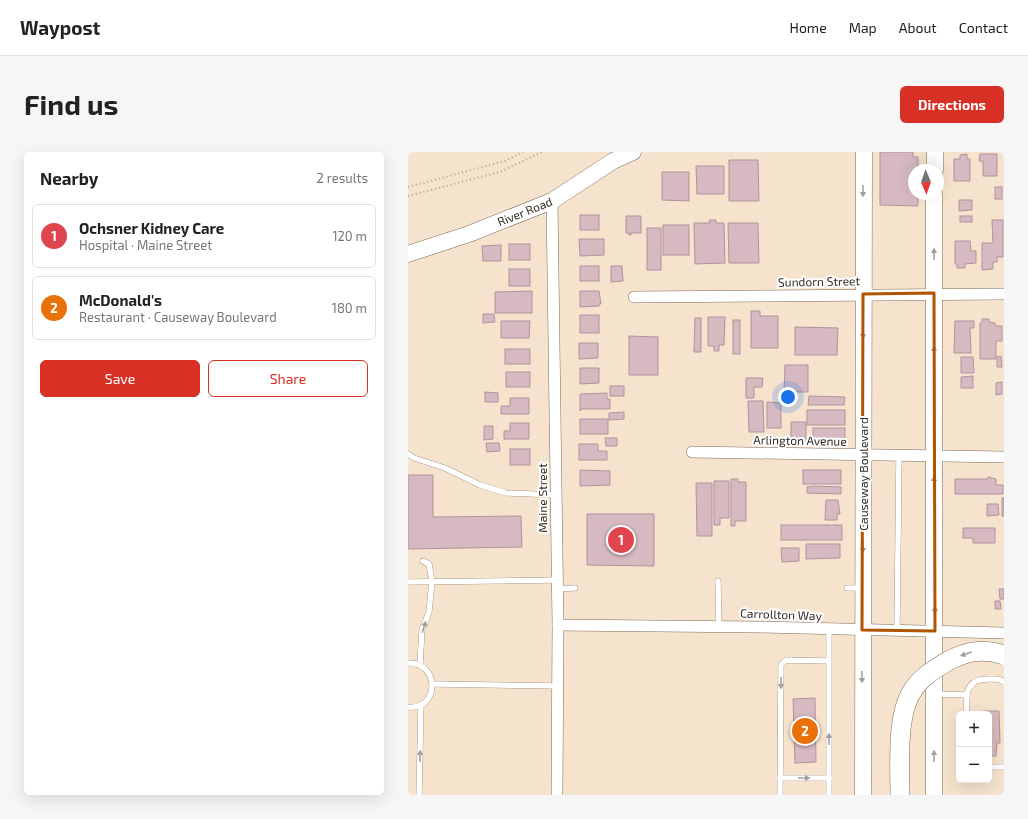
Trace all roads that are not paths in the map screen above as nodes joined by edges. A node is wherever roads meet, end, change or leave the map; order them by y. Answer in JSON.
{"nodes":[{"id":1,"x":633,"y":152,"type":"edge"},
{"id":2,"x":864,"y":152,"type":"edge"},
{"id":3,"x":935,"y":152,"type":"edge"},
{"id":4,"x":934,"y":164,"type":"edge"},
{"id":5,"x":934,"y":200,"type":"edge"},
{"id":6,"x":552,"y":201,"type":"junction"},
{"id":7,"x":408,"y":254,"type":"edge"},
{"id":8,"x":934,"y":293,"type":"junction"},
{"id":9,"x":863,"y":294,"type":"junction"},
{"id":10,"x":1004,"y":294,"type":"edge"},
{"id":11,"x":634,"y":297,"type":"dead end"},
{"id":12,"x":692,"y":452,"type":"dead end"},
{"id":13,"x":408,"y":454,"type":"edge"},
{"id":14,"x":864,"y":455,"type":"junction"},
{"id":15,"x":899,"y":455,"type":"junction"},
{"id":16,"x":934,"y":456,"type":"junction"},
{"id":17,"x":1004,"y":457,"type":"edge"},
{"id":18,"x":556,"y":495,"type":"junction"},
{"id":19,"x":423,"y":561,"type":"dead end"},
{"id":20,"x":432,"y":581,"type":"junction"},
{"id":21,"x":718,"y":581,"type":"dead end"},
{"id":22,"x":408,"y":582,"type":"edge"},
{"id":23,"x":557,"y":584,"type":"junction"},
{"id":24,"x":575,"y":588,"type":"dead end"},
{"id":25,"x":558,"y":625,"type":"junction"},
{"id":26,"x":719,"y":626,"type":"junction"},
{"id":27,"x":828,"y":629,"type":"junction"},
{"id":28,"x":862,"y":630,"type":"junction"},
{"id":29,"x":896,"y":630,"type":"junction"},
{"id":30,"x":935,"y":631,"type":"junction"},
{"id":31,"x":1004,"y":633,"type":"edge"},
{"id":32,"x":1004,"y":655,"type":"edge"},
{"id":33,"x":828,"y":662,"type":"junction"},
{"id":34,"x":408,"y":664,"type":"edge"},
{"id":35,"x":420,"y":665,"type":"junction"},
{"id":36,"x":1004,"y":682,"type":"edge"},
{"id":37,"x":433,"y":684,"type":"junction"},
{"id":38,"x":557,"y":686,"type":"junction"},
{"id":39,"x":935,"y":694,"type":"junction"},
{"id":40,"x":966,"y":695,"type":"junction"},
{"id":41,"x":421,"y":705,"type":"junction"},
{"id":42,"x":408,"y":707,"type":"edge"},
{"id":43,"x":967,"y":711,"type":"edge"},
{"id":44,"x":992,"y":767,"type":"edge"},
{"id":45,"x":1004,"y":767,"type":"edge"},
{"id":46,"x":780,"y":778,"type":"junction"},
{"id":47,"x":828,"y":778,"type":"junction"},
{"id":48,"x":419,"y":795,"type":"edge"},
{"id":49,"x":557,"y":795,"type":"edge"},
{"id":50,"x":780,"y":795,"type":"edge"},
{"id":51,"x":829,"y":795,"type":"edge"},
{"id":52,"x":863,"y":795,"type":"edge"},
{"id":53,"x":900,"y":795,"type":"edge"},
{"id":54,"x":934,"y":795,"type":"edge"}],
"edges":[{"from":1,"to":6,"type":"main road","name":"River Road"},
{"from":2,"to":9,"type":"main road","name":"Causeway Boulevard","one_way":true},
{"from":3,"to":4,"type":"main road"},
{"from":8,"to":5,"type":"main road","one_way":true},
{"from":6,"to":7,"type":"main road","name":"River Road"},
{"from":6,"to":18,"type":"street","name":"Maine Street"},
{"from":8,"to":9,"type":"street","name":"Sundorn Street"},
{"from":8,"to":10,"type":"street","name":"Sundorn Street"},
{"from":16,"to":8,"type":"main road","one_way":true},
{"from":9,"to":11,"type":"street","name":"Sundorn Street"},
{"from":9,"to":14,"type":"main road","name":"Causeway Boulevard","one_way":true},
{"from":12,"to":14,"type":"street","name":"Arlington Avenue"},
{"from":13,"to":18,"type":"lane"},
{"from":14,"to":15,"type":"street","name":"Arlington Avenue"},
{"from":14,"to":28,"type":"main road","name":"Causeway Boulevard","one_way":true},
{"from":15,"to":16,"type":"street","name":"Arlington Avenue"},
{"from":15,"to":29,"type":"lane"},
{"from":16,"to":17,"type":"street","name":"Arlington Avenue"},
{"from":30,"to":16,"type":"main road","one_way":true},
{"from":18,"to":23,"type":"street","name":"Maine Street"},
{"from":19,"to":20,"type":"lane"},
{"from":20,"to":22,"type":"lane"},
{"from":20,"to":23,"type":"lane"},
{"from":35,"to":20,"type":"lane","one_way":true},
{"from":21,"to":26,"type":"lane"},
{"from":23,"to":24,"type":"lane"},
{"from":23,"to":25,"type":"street","name":"Maine Street"},
{"from":25,"to":26,"type":"street","name":"Carrollton Way"},
{"from":25,"to":38,"type":"street","name":"Maine Street"},
{"from":26,"to":27,"type":"street","name":"Carrollton Way"},
{"from":27,"to":28,"type":"street","name":"Carrollton Way"},
{"from":27,"to":33,"type":"lane"},
{"from":28,"to":29,"type":"street","name":"Carrollton Way"},
{"from":28,"to":52,"type":"main road","name":"Causeway Boulevard","one_way":true},
{"from":29,"to":30,"type":"street","name":"Carrollton Way"},
{"from":30,"to":31,"type":"street","name":"Carrollton Way"},
{"from":30,"to":39,"type":"main road"},
{"from":32,"to":53,"type":"highway","one_way":true,"bridge":true},
{"from":33,"to":46,"type":"lane","one_way":true},
{"from":47,"to":33,"type":"lane","one_way":true},
{"from":34,"to":35,"type":"lane"},
{"from":35,"to":37,"type":"lane"},
{"from":36,"to":40,"type":"lane"},
{"from":37,"to":38,"type":"lane"},
{"from":37,"to":41,"type":"lane"},
{"from":38,"to":49,"type":"street","name":"Maine Street"},
{"from":39,"to":40,"type":"lane"},
{"from":54,"to":39,"type":"main road","one_way":true},
{"from":40,"to":43,"type":"lane"},
{"from":41,"to":42,"type":"lane"},
{"from":48,"to":41,"type":"lane","one_way":true},
{"from":44,"to":45,"type":"lane"},
{"from":46,"to":47,"type":"lane","one_way":true},
{"from":46,"to":50,"type":"lane"},
{"from":47,"to":51,"type":"lane"}]}
